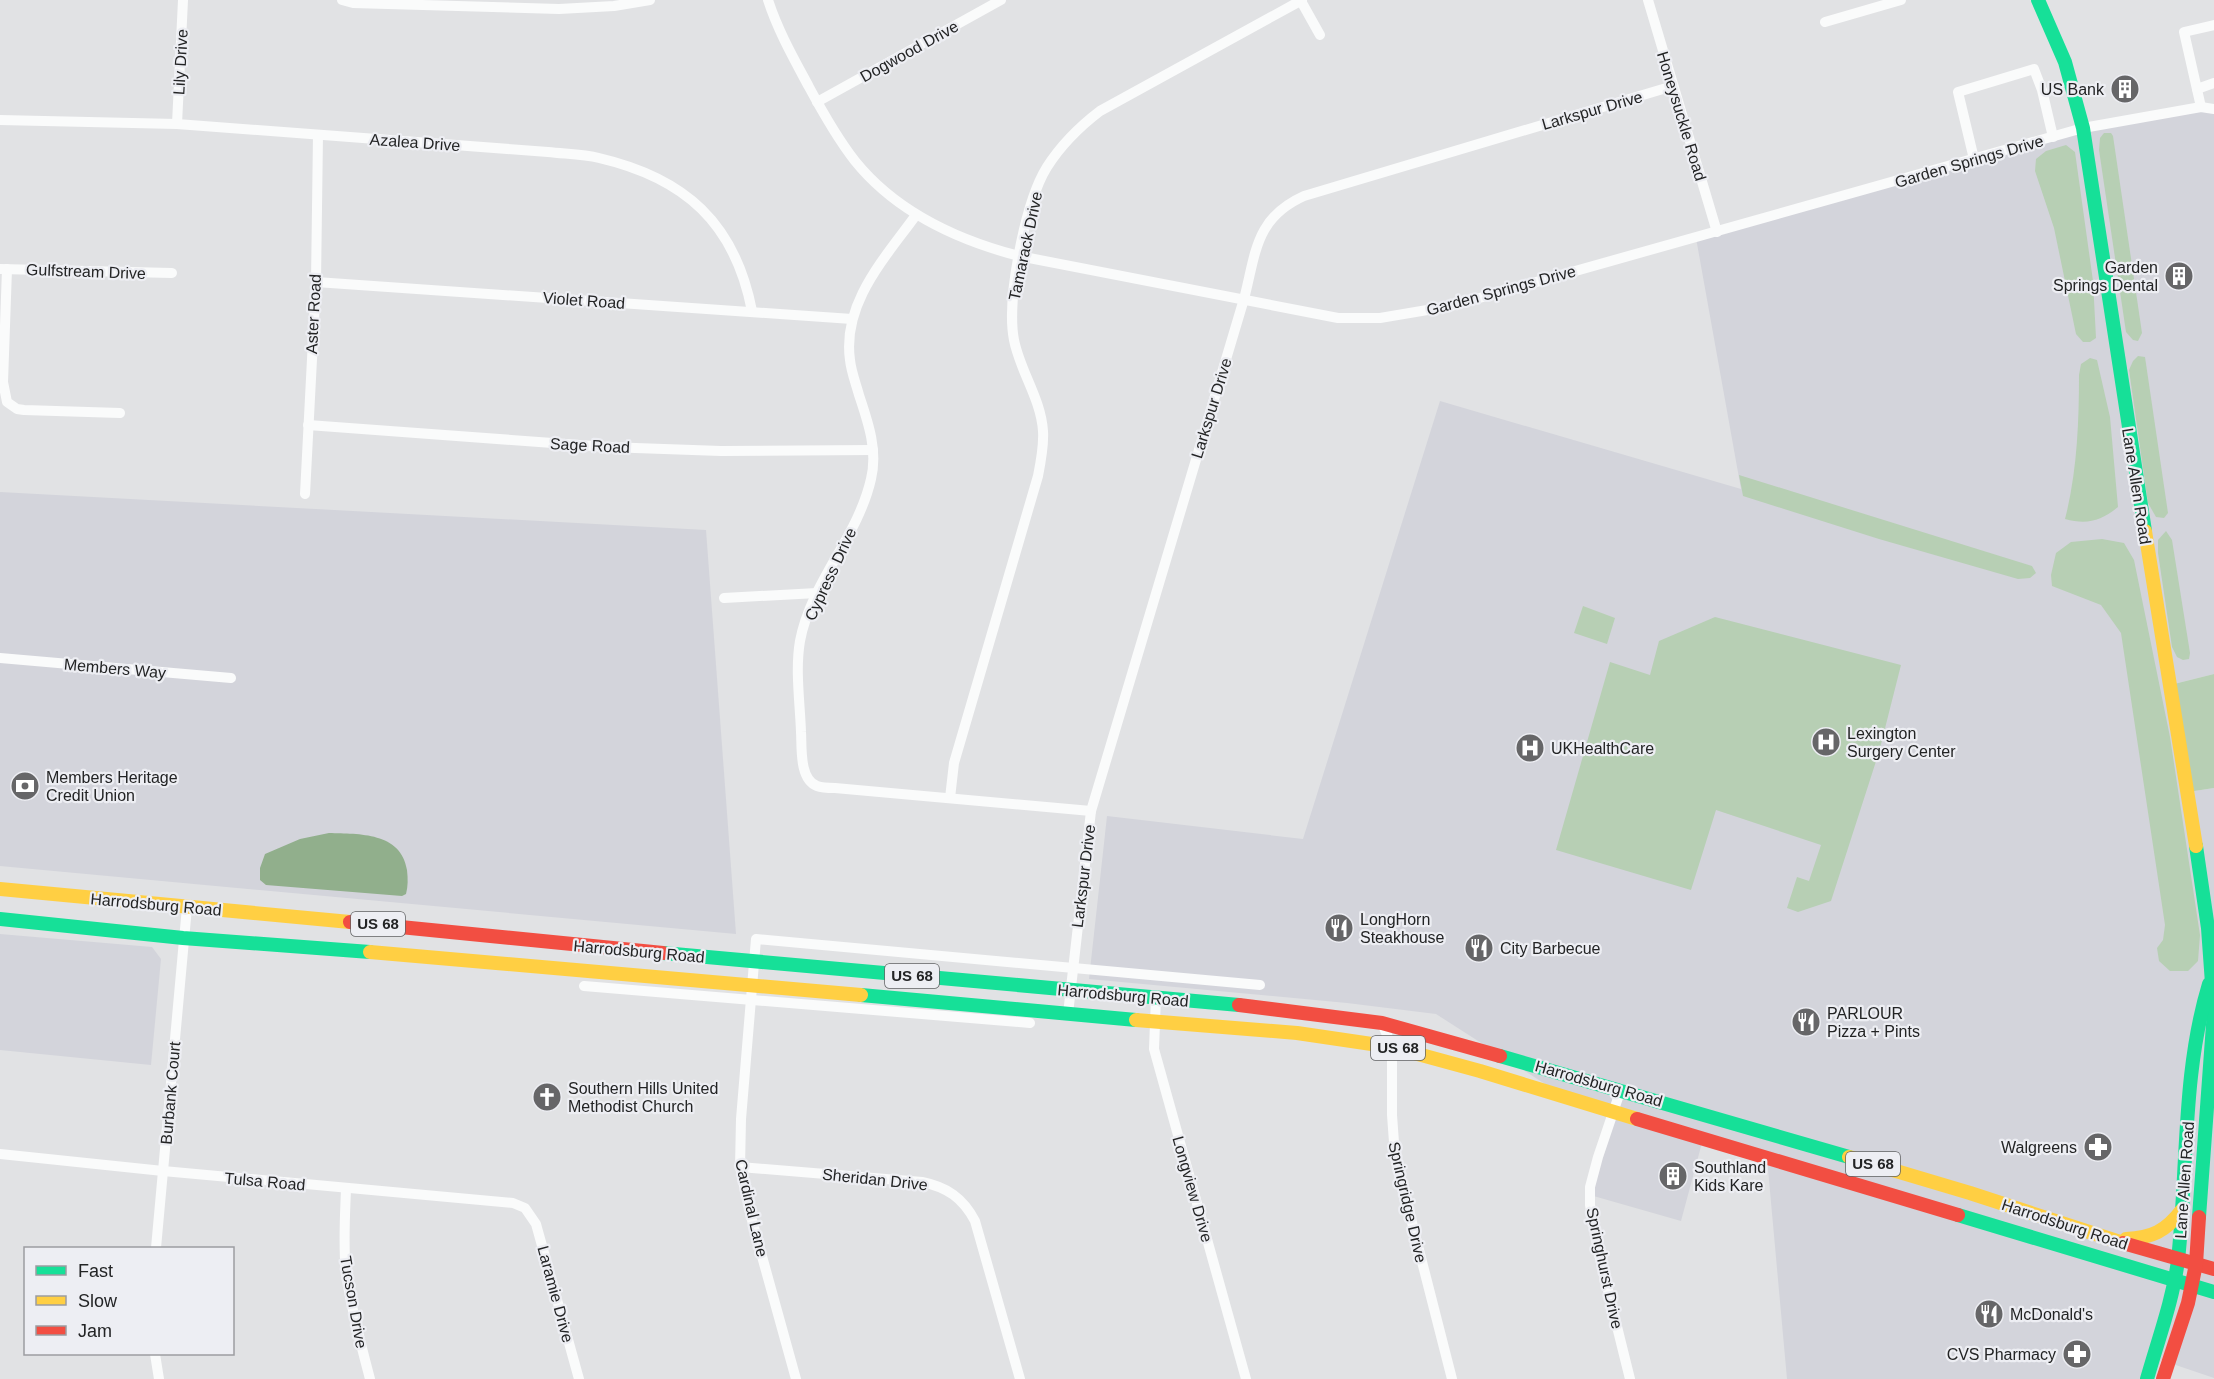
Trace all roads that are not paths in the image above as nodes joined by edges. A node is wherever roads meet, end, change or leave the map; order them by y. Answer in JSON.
{"nodes":[{"id":1,"x":183,"y":0,"type":"edge"},
{"id":2,"x":342,"y":0,"type":"edge"},
{"id":3,"x":650,"y":0,"type":"edge"},
{"id":4,"x":768,"y":0,"type":"edge"},
{"id":5,"x":1002,"y":0,"type":"edge"},
{"id":6,"x":1301,"y":0,"type":"edge"},
{"id":7,"x":1648,"y":0,"type":"edge"},
{"id":8,"x":1901,"y":0,"type":"edge"},
{"id":9,"x":2038,"y":0,"type":"edge"},
{"id":10,"x":1825,"y":22,"type":"dead end"},
{"id":11,"x":2214,"y":25,"type":"edge"},
{"id":12,"x":1320,"y":35,"type":"dead end"},
{"id":13,"x":2214,"y":83,"type":"edge"},
{"id":14,"x":1673,"y":86,"type":"junction"},
{"id":15,"x":2197,"y":89,"type":"junction"},
{"id":16,"x":817,"y":102,"type":"junction"},
{"id":17,"x":2201,"y":107,"type":"junction"},
{"id":18,"x":2214,"y":109,"type":"edge"},
{"id":19,"x":0,"y":120,"type":"edge"},
{"id":20,"x":177,"y":124,"type":"junction"},
{"id":21,"x":2084,"y":128,"type":"junction"},
{"id":22,"x":318,"y":135,"type":"junction"},
{"id":23,"x":2053,"y":137,"type":"junction"},
{"id":24,"x":1974,"y":159,"type":"junction"},
{"id":25,"x":916,"y":215,"type":"junction"},
{"id":26,"x":1717,"y":232,"type":"junction"},
{"id":27,"x":1019,"y":256,"type":"junction"},
{"id":28,"x":3,"y":269,"type":"edge"},
{"id":29,"x":172,"y":273,"type":"dead end"},
{"id":30,"x":316,"y":282,"type":"junction"},
{"id":31,"x":1244,"y":299,"type":"junction"},
{"id":32,"x":752,"y":311,"type":"junction"},
{"id":33,"x":852,"y":319,"type":"junction"},
{"id":34,"x":120,"y":413,"type":"dead end"},
{"id":35,"x":308,"y":425,"type":"junction"},
{"id":36,"x":873,"y":450,"type":"junction"},
{"id":37,"x":305,"y":494,"type":"dead end"},
{"id":38,"x":817,"y":593,"type":"junction"},
{"id":39,"x":724,"y":598,"type":"dead end"},
{"id":40,"x":0,"y":658,"type":"edge"},
{"id":41,"x":231,"y":678,"type":"dead end"},
{"id":42,"x":950,"y":798,"type":"junction"},
{"id":43,"x":1091,"y":811,"type":"junction"},
{"id":44,"x":0,"y":889,"type":"edge"},
{"id":45,"x":187,"y":907,"type":"junction"},
{"id":46,"x":0,"y":919,"type":"edge"},
{"id":47,"x":183,"y":938,"type":"junction"},
{"id":48,"x":755,"y":962,"type":"junction"},
{"id":49,"x":1072,"y":968,"type":"junction"},
{"id":50,"x":2210,"y":978,"type":"junction"},
{"id":51,"x":754,"y":985,"type":"junction"},
{"id":52,"x":1260,"y":985,"type":"dead end"},
{"id":53,"x":584,"y":986,"type":"dead end"},
{"id":54,"x":1070,"y":990,"type":"junction"},
{"id":55,"x":1156,"y":998,"type":"junction"},
{"id":56,"x":752,"y":1002,"type":"junction"},
{"id":57,"x":1068,"y":1014,"type":"junction"},
{"id":58,"x":1155,"y":1022,"type":"junction"},
{"id":59,"x":1030,"y":1023,"type":"dead end"},
{"id":60,"x":1382,"y":1023,"type":"junction"},
{"id":61,"x":1392,"y":1047,"type":"junction"},
{"id":62,"x":1621,"y":1089,"type":"junction"},
{"id":63,"x":1613,"y":1112,"type":"junction"},
{"id":64,"x":0,"y":1154,"type":"edge"},
{"id":65,"x":740,"y":1167,"type":"junction"},
{"id":66,"x":163,"y":1171,"type":"junction"},
{"id":67,"x":346,"y":1189,"type":"junction"},
{"id":68,"x":2182,"y":1210,"type":"junction"},
{"id":69,"x":528,"y":1211,"type":"joint"},
{"id":70,"x":2112,"y":1239,"type":"junction"},
{"id":71,"x":156,"y":1247,"type":"edge"},
{"id":72,"x":2178,"y":1259,"type":"junction"},
{"id":73,"x":2196,"y":1264,"type":"junction"},
{"id":74,"x":2214,"y":1269,"type":"edge"},
{"id":75,"x":2175,"y":1280,"type":"junction"},
{"id":76,"x":2192,"y":1286,"type":"junction"},
{"id":77,"x":2214,"y":1292,"type":"edge"},
{"id":78,"x":155,"y":1355,"type":"edge"},
{"id":79,"x":159,"y":1379,"type":"edge"},
{"id":80,"x":370,"y":1379,"type":"edge"},
{"id":81,"x":579,"y":1379,"type":"edge"},
{"id":82,"x":796,"y":1379,"type":"edge"},
{"id":83,"x":1020,"y":1379,"type":"edge"},
{"id":84,"x":1246,"y":1379,"type":"edge"},
{"id":85,"x":1452,"y":1379,"type":"edge"},
{"id":86,"x":1630,"y":1379,"type":"edge"},
{"id":87,"x":2147,"y":1379,"type":"edge"},
{"id":88,"x":2163,"y":1379,"type":"edge"}],
"edges":[{"from":1,"to":20,"type":"street","name":"Lily Drive"},
{"from":2,"to":3,"type":"street"},
{"from":4,"to":16,"type":"street","name":"Garden Springs Drive"},
{"from":5,"to":16,"type":"street","name":"Dogwood Drive"},
{"from":6,"to":12,"type":"street"},
{"from":6,"to":27,"type":"street","name":"Tamarack Drive"},
{"from":7,"to":14,"type":"street","name":"Honeysuckle Road"},
{"from":8,"to":10,"type":"street"},
{"from":9,"to":21,"type":"main road","name":"Lane Allen Road"},
{"from":11,"to":15,"type":"street"},
{"from":13,"to":15,"type":"street"},
{"from":14,"to":26,"type":"street","name":"Honeysuckle Road"},
{"from":14,"to":31,"type":"street","name":"Larkspur Drive"},
{"from":15,"to":17,"type":"street"},
{"from":16,"to":25,"type":"street","name":"Garden Springs Drive"},
{"from":17,"to":18,"type":"street","name":"Garden Springs Drive"},
{"from":17,"to":21,"type":"street","name":"Garden Springs Drive"},
{"from":19,"to":20,"type":"street","name":"Azalea Drive"},
{"from":20,"to":22,"type":"street","name":"Azalea Drive"},
{"from":21,"to":23,"type":"street","name":"Garden Springs Drive"},
{"from":21,"to":50,"type":"main road","name":"Lane Allen Road"},
{"from":22,"to":30,"type":"street","name":"Aster Road"},
{"from":22,"to":32,"type":"street","name":"Azalea Drive"},
{"from":23,"to":24,"type":"street","name":"Garden Springs Drive"},
{"from":23,"to":24,"type":"street"},
{"from":24,"to":26,"type":"street","name":"Garden Springs Drive"},
{"from":25,"to":27,"type":"street","name":"Garden Springs Drive"},
{"from":25,"to":33,"type":"street","name":"Cypress Drive"},
{"from":26,"to":31,"type":"street","name":"Garden Springs Drive"},
{"from":27,"to":31,"type":"street","name":"Garden Springs Drive"},
{"from":27,"to":42,"type":"street","name":"Tamarack Drive"},
{"from":28,"to":29,"type":"street","name":"Gulfstream Drive"},
{"from":28,"to":34,"type":"street"},
{"from":30,"to":32,"type":"street","name":"Violet Road"},
{"from":30,"to":35,"type":"street","name":"Aster Road"},
{"from":31,"to":43,"type":"street","name":"Larkspur Drive"},
{"from":32,"to":33,"type":"street","name":"Violet Road"},
{"from":33,"to":36,"type":"street","name":"Cypress Drive"},
{"from":35,"to":36,"type":"street","name":"Sage Road"},
{"from":35,"to":37,"type":"street","name":"Aster Road"},
{"from":36,"to":38,"type":"street","name":"Cypress Drive"},
{"from":38,"to":39,"type":"street"},
{"from":38,"to":42,"type":"street","name":"Cypress Drive"},
{"from":40,"to":41,"type":"street","name":"Members Way"},
{"from":42,"to":43,"type":"street","name":"Cypress Drive"},
{"from":43,"to":49,"type":"street","name":"Larkspur Drive"},
{"from":44,"to":45,"type":"main road","name":"Harrodsburg Road","number":"US 68"},
{"from":45,"to":47,"type":"street","name":"Burbank Court"},
{"from":45,"to":48,"type":"main road","name":"Harrodsburg Road","number":"US 68"},
{"from":46,"to":47,"type":"main road","name":"Harrodsburg Road","number":"US 68"},
{"from":47,"to":51,"type":"main road","name":"Harrodsburg Road","number":"US 68"},
{"from":47,"to":66,"type":"street","name":"Burbank Court"},
{"from":48,"to":49,"type":"street","name":"Cardinal Lane"},
{"from":48,"to":51,"type":"street","name":"Cardinal Lane"},
{"from":48,"to":54,"type":"main road","name":"Harrodsburg Road","number":"US 68"},
{"from":49,"to":52,"type":"street"},
{"from":49,"to":54,"type":"street","name":"Larkspur Drive"},
{"from":50,"to":68,"type":"main road","name":"Lane Allen Road"},
{"from":50,"to":73,"type":"main road","name":"Lane Allen Road"},
{"from":51,"to":56,"type":"street","name":"Cardinal Lane"},
{"from":51,"to":57,"type":"main road","name":"Harrodsburg Road","number":"US 68"},
{"from":53,"to":56,"type":"street"},
{"from":54,"to":55,"type":"main road","name":"Harrodsburg Road","number":"US 68"},
{"from":54,"to":57,"type":"street","name":"Larkspur Drive"},
{"from":55,"to":58,"type":"street","name":"Longview Drive"},
{"from":55,"to":60,"type":"main road","name":"Harrodsburg Road","number":"US 68"},
{"from":56,"to":59,"type":"street"},
{"from":56,"to":65,"type":"street","name":"Cardinal Lane"},
{"from":57,"to":58,"type":"main road","name":"Harrodsburg Road","number":"US 68"},
{"from":58,"to":61,"type":"main road","name":"Harrodsburg Road","number":"US 68"},
{"from":58,"to":84,"type":"street","name":"Longview Drive"},
{"from":60,"to":61,"type":"street","name":"Springridge Drive"},
{"from":60,"to":62,"type":"main road","name":"Harrodsburg Road","number":"US 68"},
{"from":61,"to":63,"type":"main road","name":"Harrodsburg Road","number":"US 68"},
{"from":61,"to":85,"type":"street","name":"Springridge Drive"},
{"from":62,"to":63,"type":"street","name":"Springhurst Drive"},
{"from":62,"to":70,"type":"main road","name":"Harrodsburg Road","number":"US 68"},
{"from":63,"to":75,"type":"main road","name":"Harrodsburg Road","number":"US 68"},
{"from":63,"to":86,"type":"street","name":"Springhurst Drive"},
{"from":64,"to":66,"type":"street","name":"Tulsa Road"},
{"from":65,"to":82,"type":"street","name":"Cardinal Lane"},
{"from":65,"to":83,"type":"street","name":"Sheridan Drive"},
{"from":66,"to":67,"type":"street","name":"Tulsa Road"},
{"from":66,"to":71,"type":"street","name":"Burbank Court"},
{"from":67,"to":69,"type":"street","name":"Tulsa Road"},
{"from":67,"to":80,"type":"street","name":"Tucson Drive"},
{"from":68,"to":70,"type":"main road"},
{"from":68,"to":72,"type":"main road","name":"Lane Allen Road"},
{"from":69,"to":81,"type":"street","name":"Laramie Drive"},
{"from":70,"to":72,"type":"main road","name":"Harrodsburg Road","number":"US 68"},
{"from":72,"to":73,"type":"main road","name":"Harrodsburg Road","number":"US 68"},
{"from":72,"to":75,"type":"main road","name":"Lane Allen Road"},
{"from":73,"to":74,"type":"main road","name":"Harrodsburg Road","number":"US 68"},
{"from":73,"to":76,"type":"main road","name":"Lane Allen Road"},
{"from":75,"to":76,"type":"main road","name":"Harrodsburg Road","number":"US 68"},
{"from":75,"to":87,"type":"main road","name":"Lane Allen Road"},
{"from":76,"to":77,"type":"main road","name":"Harrodsburg Road","number":"US 68"},
{"from":76,"to":88,"type":"main road","name":"Lane Allen Road"},
{"from":78,"to":79,"type":"street"}]}
